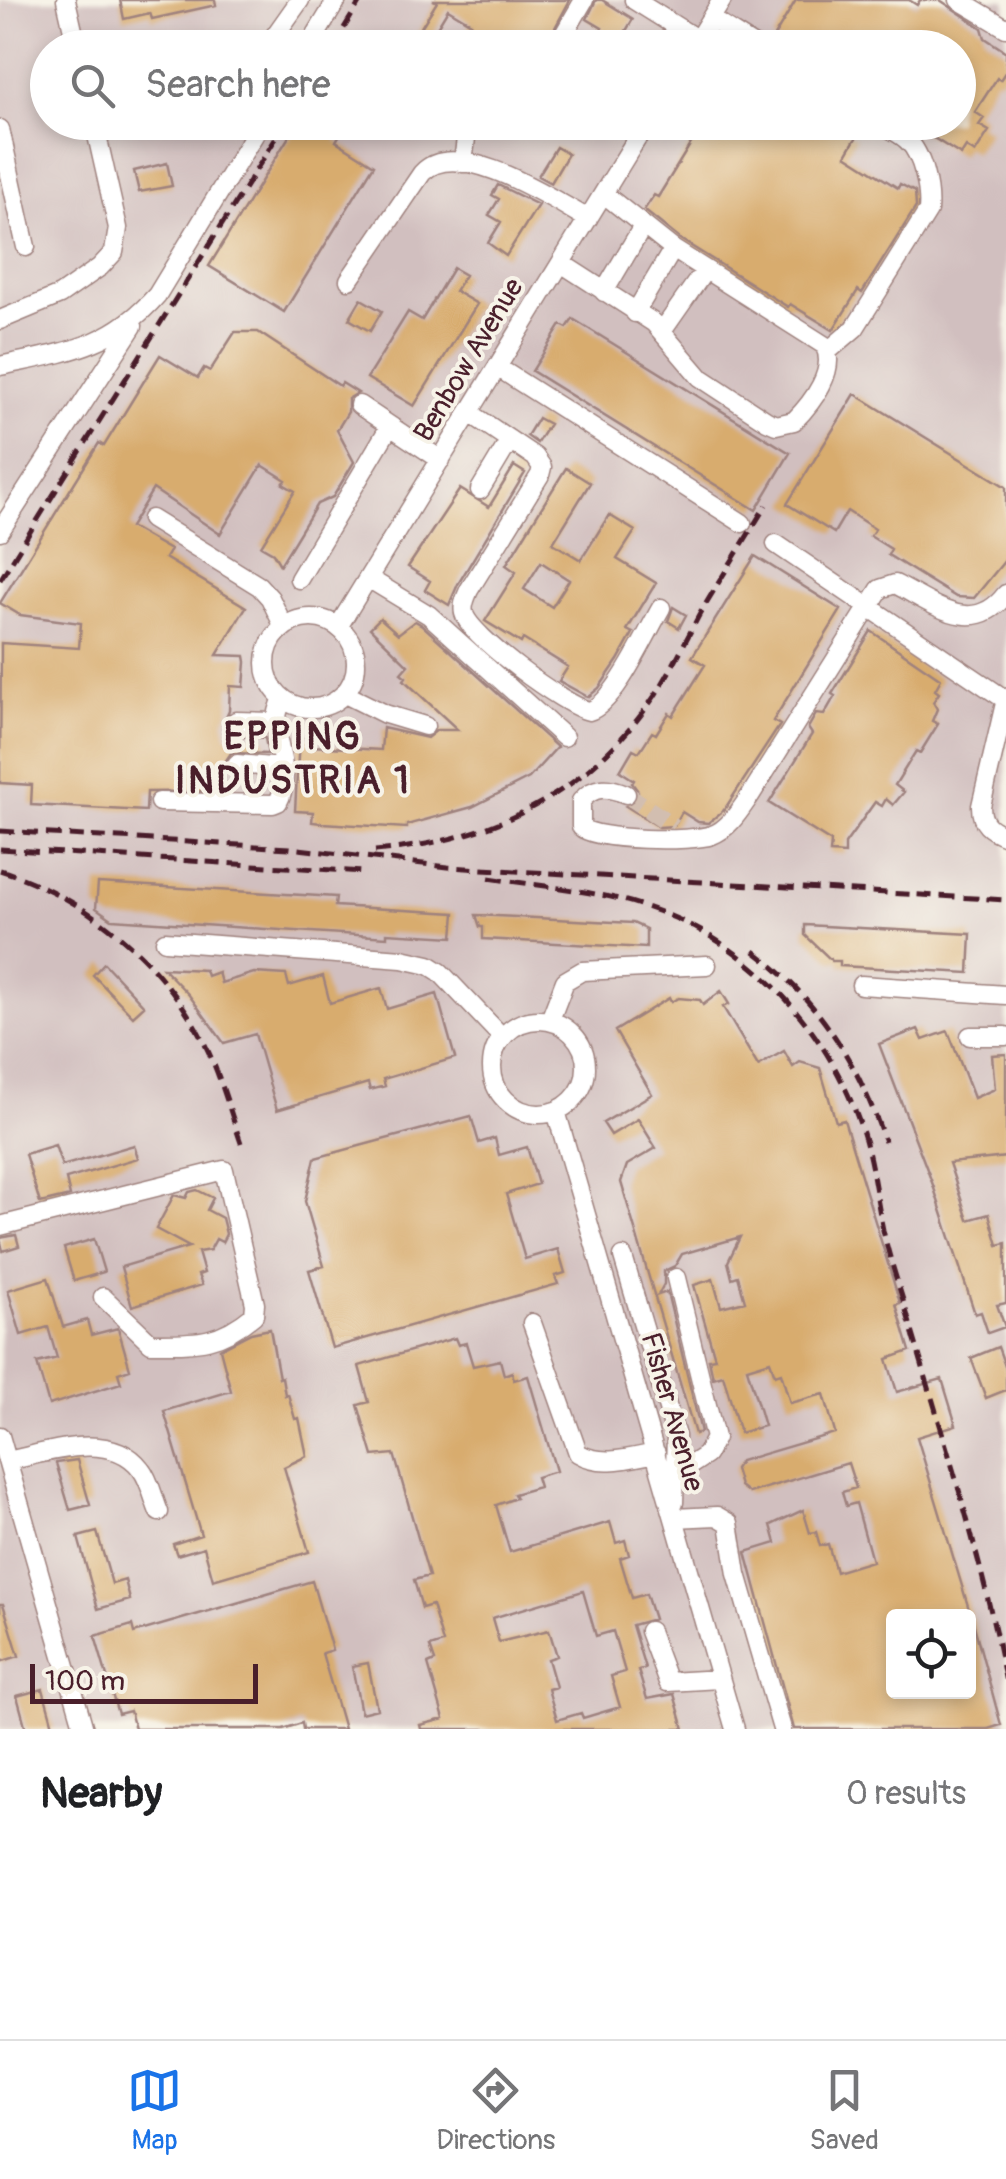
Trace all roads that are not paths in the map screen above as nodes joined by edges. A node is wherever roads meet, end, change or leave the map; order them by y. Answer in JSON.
{"nodes":[{"id":1,"x":66,"y":0,"type":"edge"},
{"id":2,"x":300,"y":0,"type":"edge"},
{"id":3,"x":336,"y":0,"type":"edge"},
{"id":4,"x":584,"y":0,"type":"edge"},
{"id":5,"x":634,"y":0,"type":"edge"},
{"id":6,"x":722,"y":0,"type":"edge"},
{"id":7,"x":960,"y":0,"type":"edge"},
{"id":8,"x":711,"y":19,"type":"junction"},
{"id":9,"x":1006,"y":28,"type":"edge"},
{"id":10,"x":73,"y":30,"type":"edge"},
{"id":11,"x":279,"y":30,"type":"edge"},
{"id":12,"x":318,"y":30,"type":"edge"},
{"id":13,"x":566,"y":30,"type":"edge"},
{"id":14,"x":676,"y":30,"type":"edge"},
{"id":15,"x":704,"y":30,"type":"edge"},
{"id":16,"x":729,"y":30,"type":"edge"},
{"id":17,"x":0,"y":129,"type":"edge"},
{"id":18,"x":98,"y":140,"type":"edge"},
{"id":19,"x":251,"y":140,"type":"edge"},
{"id":20,"x":466,"y":140,"type":"edge"},
{"id":21,"x":637,"y":140,"type":"edge"},
{"id":22,"x":907,"y":140,"type":"edge"},
{"id":23,"x":464,"y":163,"type":"junction"},
{"id":24,"x":604,"y":194,"type":"junction"},
{"id":25,"x":588,"y":219,"type":"junction"},
{"id":26,"x":643,"y":226,"type":"junction"},
{"id":27,"x":26,"y":247,"type":"dead end"},
{"id":28,"x":673,"y":249,"type":"junction"},
{"id":29,"x":561,"y":263,"type":"junction"},
{"id":30,"x":705,"y":270,"type":"junction"},
{"id":31,"x":349,"y":280,"type":"dead end"},
{"id":32,"x":604,"y":292,"type":"junction"},
{"id":33,"x":636,"y":313,"type":"junction"},
{"id":34,"x":141,"y":314,"type":"junction"},
{"id":35,"x":0,"y":320,"type":"edge"},
{"id":36,"x":662,"y":330,"type":"junction"},
{"id":37,"x":828,"y":351,"type":"junction"},
{"id":38,"x":0,"y":366,"type":"edge"},
{"id":39,"x":497,"y":368,"type":"junction"},
{"id":40,"x":359,"y":405,"type":"dead end"},
{"id":41,"x":470,"y":412,"type":"junction"},
{"id":42,"x":390,"y":426,"type":"junction"},
{"id":43,"x":510,"y":440,"type":"junction"},
{"id":44,"x":440,"y":460,"type":"junction"},
{"id":45,"x":480,"y":490,"type":"dead end"},
{"id":46,"x":151,"y":519,"type":"dead end"},
{"id":47,"x":742,"y":523,"type":"dead end"},
{"id":48,"x":0,"y":531,"type":"edge"},
{"id":49,"x":776,"y":544,"type":"dead end"},
{"id":50,"x":368,"y":578,"type":"junction"},
{"id":51,"x":299,"y":579,"type":"dead end"},
{"id":52,"x":1006,"y":594,"type":"edge"},
{"id":53,"x":868,"y":604,"type":"junction"},
{"id":54,"x":661,"y":608,"type":"dead end"},
{"id":55,"x":284,"y":627,"type":"junction"},
{"id":56,"x":338,"y":627,"type":"junction"},
{"id":57,"x":345,"y":694,"type":"junction"},
{"id":58,"x":283,"y":699,"type":"junction"},
{"id":59,"x":1006,"y":700,"type":"edge"},
{"id":60,"x":236,"y":721,"type":"dead end"},
{"id":61,"x":274,"y":722,"type":"junction"},
{"id":62,"x":425,"y":726,"type":"dead end"},
{"id":63,"x":564,"y":738,"type":"dead end"},
{"id":64,"x":237,"y":764,"type":"dead end"},
{"id":65,"x":283,"y":768,"type":"junction"},
{"id":66,"x":626,"y":794,"type":"tunnel mouth"},
{"id":67,"x":159,"y":802,"type":"dead end"},
{"id":68,"x":1006,"y":836,"type":"edge"},
{"id":69,"x":165,"y":941,"type":"dead end"},
{"id":70,"x":707,"y":966,"type":"dead end"},
{"id":71,"x":861,"y":985,"type":"dead end"},
{"id":72,"x":1006,"y":995,"type":"edge"},
{"id":73,"x":550,"y":1020,"type":"junction"},
{"id":74,"x":970,"y":1036,"type":"dead end"},
{"id":75,"x":1006,"y":1036,"type":"edge"},
{"id":76,"x":502,"y":1038,"type":"junction"},
{"id":77,"x":556,"y":1111,"type":"junction"},
{"id":78,"x":0,"y":1226,"type":"edge"},
{"id":79,"x":624,"y":1256,"type":"dead end"},
{"id":80,"x":676,"y":1278,"type":"dead end"},
{"id":81,"x":102,"y":1296,"type":"dead end"},
{"id":82,"x":532,"y":1324,"type":"dead end"},
{"id":83,"x":0,"y":1436,"type":"edge"},
{"id":84,"x":656,"y":1453,"type":"junction"},
{"id":85,"x":7,"y":1461,"type":"junction"},
{"id":86,"x":677,"y":1474,"type":"junction"},
{"id":87,"x":158,"y":1512,"type":"dead end"},
{"id":88,"x":674,"y":1515,"type":"junction"},
{"id":89,"x":649,"y":1631,"type":"dead end"},
{"id":90,"x":720,"y":1679,"type":"junction"},
{"id":91,"x":729,"y":1727,"type":"edge"},
{"id":92,"x":84,"y":1729,"type":"edge"},
{"id":93,"x":782,"y":1729,"type":"edge"}],
"edges":[{"from":1,"to":10,"type":"lane"},
{"from":2,"to":11,"type":"lane"},
{"from":3,"to":12,"type":"lane"},
{"from":4,"to":13,"type":"lane"},
{"from":5,"to":14,"type":"lane"},
{"from":6,"to":8,"type":"lane"},
{"from":7,"to":9,"type":"lane"},
{"from":8,"to":15,"type":"lane"},
{"from":8,"to":16,"type":"lane"},
{"from":17,"to":27,"type":"lane"},
{"from":18,"to":35,"type":"lane"},
{"from":19,"to":34,"type":"lane"},
{"from":20,"to":23,"type":"lane"},
{"from":21,"to":24,"type":"lane","name":"Benbow Avenue"},
{"from":22,"to":37,"type":"lane"},
{"from":23,"to":25,"type":"lane"},
{"from":23,"to":31,"type":"lane"},
{"from":24,"to":25,"type":"lane","name":"Benbow Avenue"},
{"from":24,"to":26,"type":"lane"},
{"from":25,"to":29,"type":"lane","name":"Benbow Avenue"},
{"from":26,"to":28,"type":"lane"},
{"from":26,"to":32,"type":"lane"},
{"from":28,"to":30,"type":"lane"},
{"from":28,"to":33,"type":"lane"},
{"from":29,"to":32,"type":"lane"},
{"from":29,"to":39,"type":"lane","name":"Benbow Avenue"},
{"from":30,"to":36,"type":"lane"},
{"from":30,"to":37,"type":"lane"},
{"from":32,"to":33,"type":"lane"},
{"from":33,"to":36,"type":"lane"},
{"from":34,"to":38,"type":"lane"},
{"from":34,"to":48,"type":"lane"},
{"from":36,"to":37,"type":"lane"},
{"from":39,"to":41,"type":"lane","name":"Benbow Avenue"},
{"from":39,"to":47,"type":"lane"},
{"from":40,"to":42,"type":"lane"},
{"from":41,"to":43,"type":"lane"},
{"from":41,"to":44,"type":"lane","name":"Benbow Avenue"},
{"from":42,"to":44,"type":"lane"},
{"from":42,"to":51,"type":"lane"},
{"from":43,"to":45,"type":"lane"},
{"from":43,"to":54,"type":"lane"},
{"from":44,"to":50,"type":"lane","name":"Benbow Avenue"},
{"from":46,"to":55,"type":"lane"},
{"from":49,"to":53,"type":"lane"},
{"from":50,"to":56,"type":"lane","name":"Benbow Avenue"},
{"from":50,"to":63,"type":"lane"},
{"from":52,"to":53,"type":"lane"},
{"from":53,"to":59,"type":"lane"},
{"from":53,"to":66,"type":"lane"},
{"from":55,"to":56,"type":"lane"},
{"from":55,"to":58,"type":"lane"},
{"from":56,"to":57,"type":"lane"},
{"from":57,"to":58,"type":"lane"},
{"from":57,"to":62,"type":"lane"},
{"from":58,"to":61,"type":"lane"},
{"from":59,"to":68,"type":"lane"},
{"from":60,"to":61,"type":"lane"},
{"from":61,"to":65,"type":"lane"},
{"from":64,"to":65,"type":"lane"},
{"from":65,"to":67,"type":"lane"},
{"from":69,"to":76,"type":"lane"},
{"from":70,"to":73,"type":"lane"},
{"from":71,"to":72,"type":"lane"},
{"from":73,"to":76,"type":"lane"},
{"from":73,"to":77,"type":"lane"},
{"from":74,"to":75,"type":"lane"},
{"from":76,"to":77,"type":"lane"},
{"from":77,"to":84,"type":"lane","name":"Fisher Avenue"},
{"from":78,"to":81,"type":"lane"},
{"from":79,"to":86,"type":"lane"},
{"from":80,"to":86,"type":"lane"},
{"from":82,"to":84,"type":"lane"},
{"from":83,"to":85,"type":"lane"},
{"from":84,"to":88,"type":"lane","name":"Fisher Avenue"},
{"from":85,"to":87,"type":"lane"},
{"from":85,"to":92,"type":"lane"},
{"from":86,"to":88,"type":"lane"},
{"from":88,"to":90,"type":"lane","name":"Fisher Avenue"},
{"from":88,"to":93,"type":"lane"},
{"from":89,"to":90,"type":"lane"},
{"from":90,"to":91,"type":"lane","name":"Fisher Avenue"}]}
